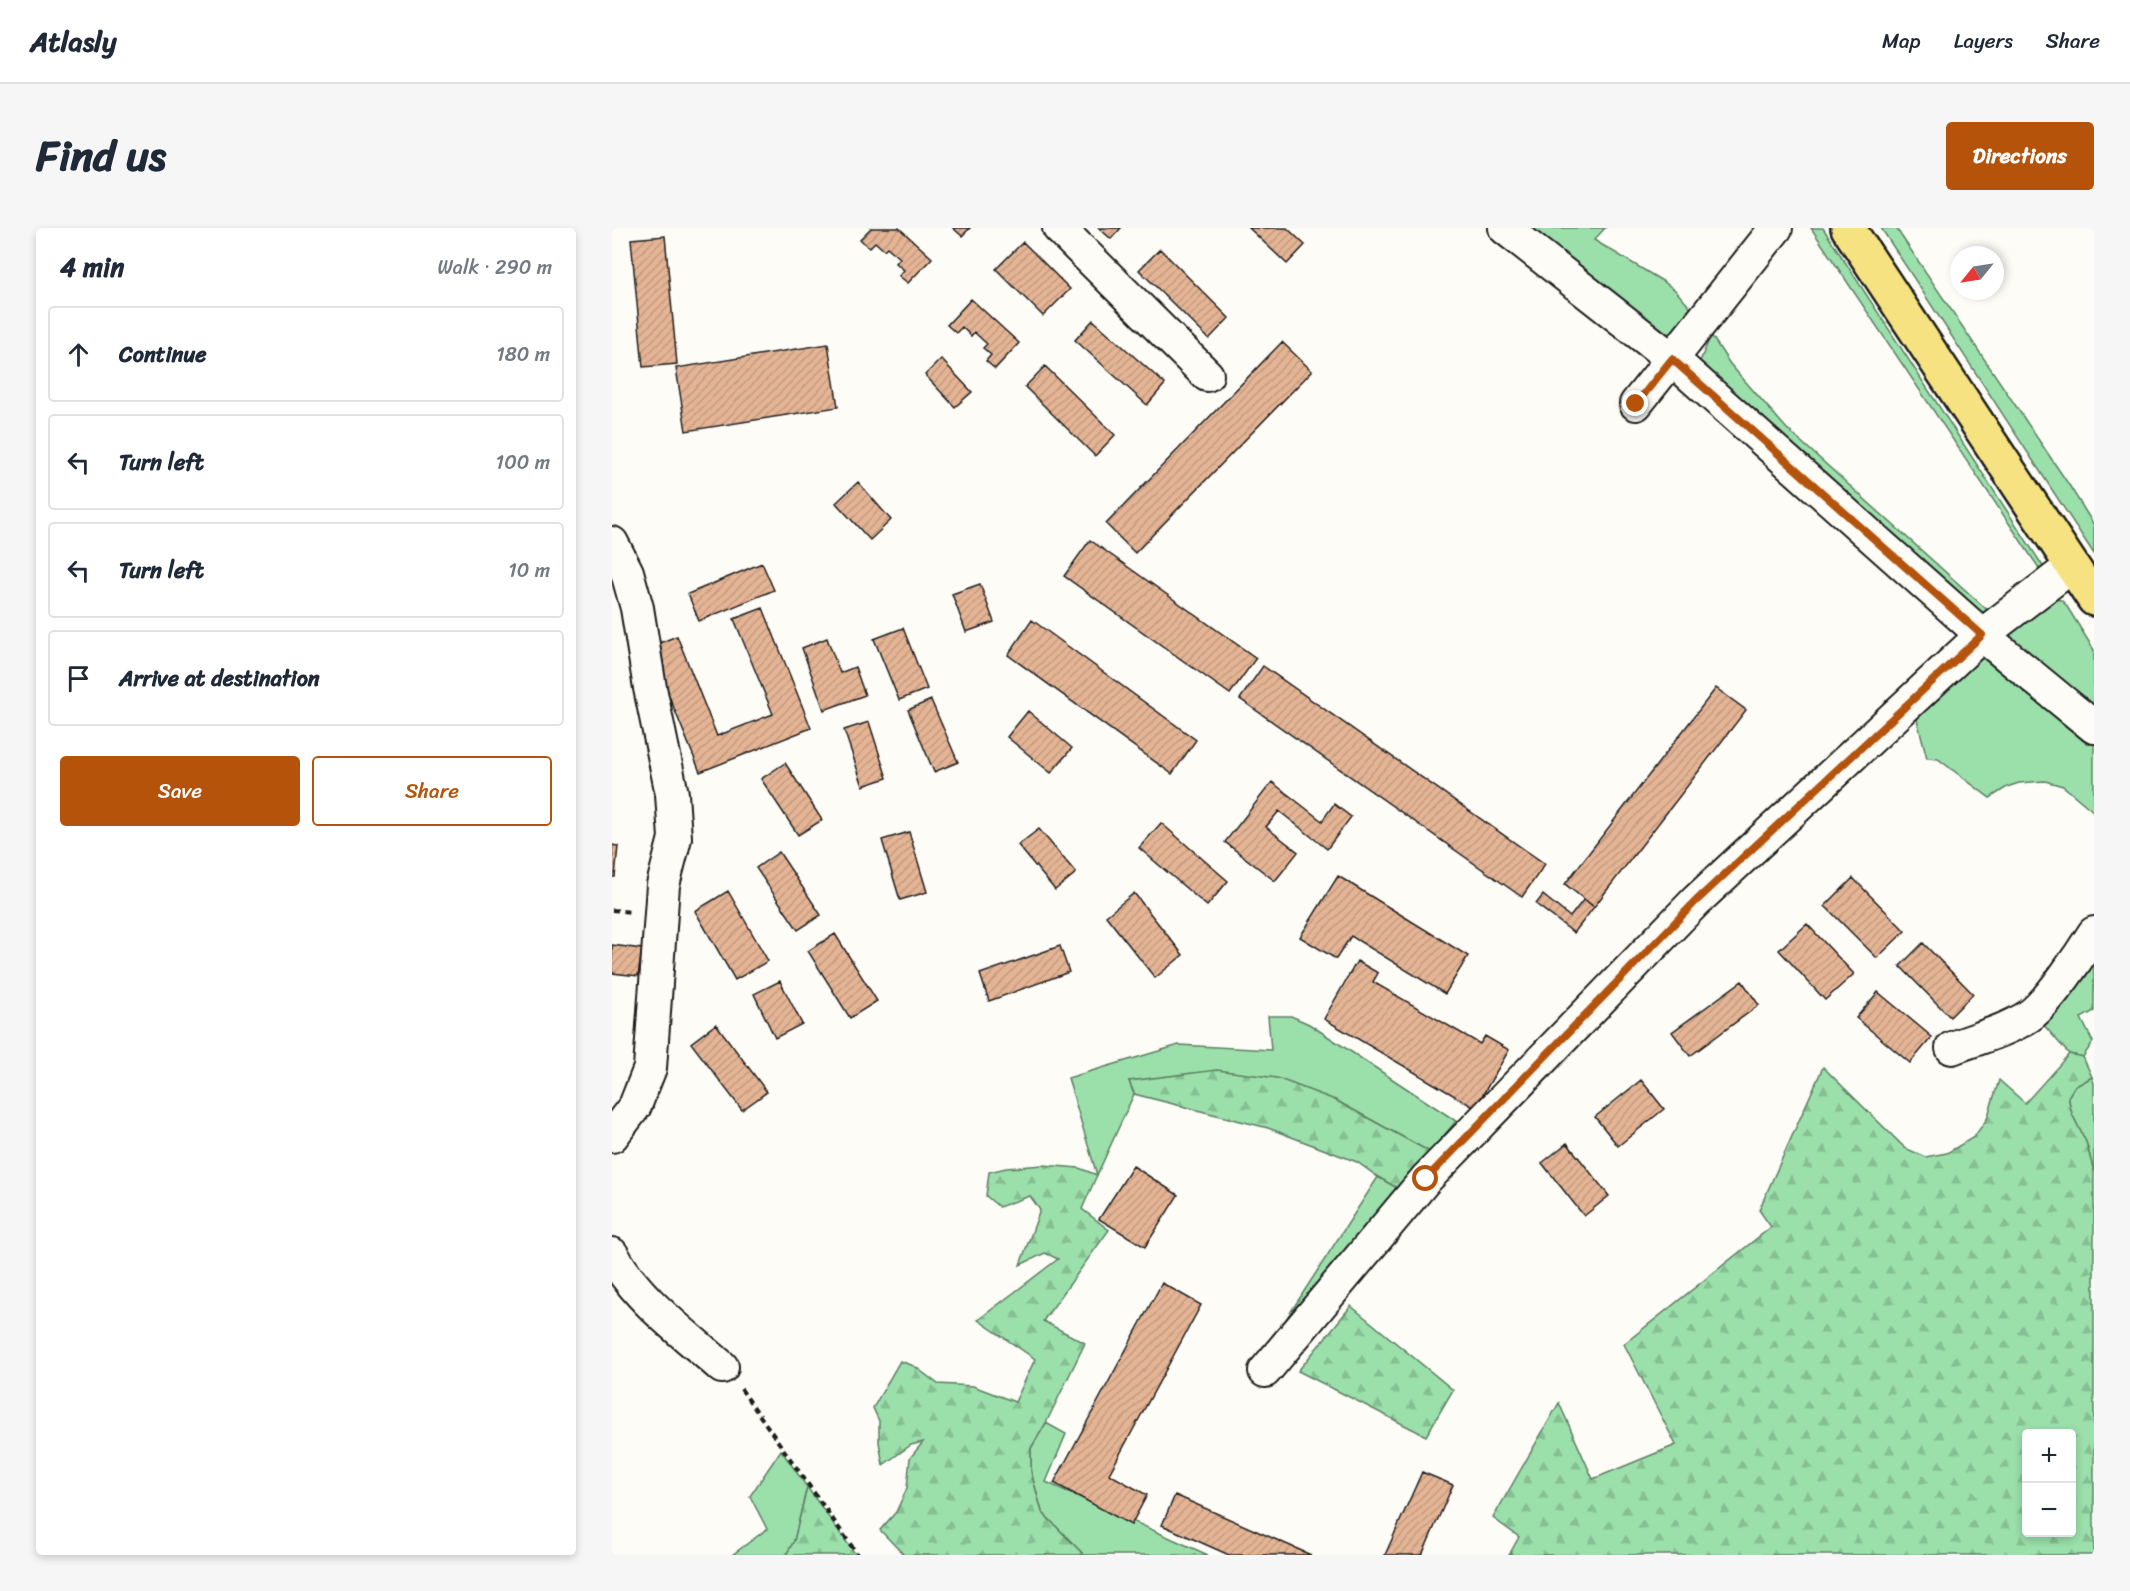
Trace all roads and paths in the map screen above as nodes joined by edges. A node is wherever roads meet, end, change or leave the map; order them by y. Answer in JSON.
{"nodes":[{"id":1,"x":1059,"y":228,"type":"edge"},
{"id":2,"x":1505,"y":228,"type":"edge"},
{"id":3,"x":1776,"y":228,"type":"edge"},
{"id":4,"x":1848,"y":228,"type":"edge"},
{"id":5,"x":1672,"y":359,"type":"junction"},
{"id":6,"x":1207,"y":375,"type":"dead end"},
{"id":7,"x":1636,"y":404,"type":"dead end"},
{"id":8,"x":612,"y":543,"type":"edge"},
{"id":9,"x":2072,"y":566,"type":"junction"},
{"id":10,"x":2094,"y":599,"type":"edge"},
{"id":11,"x":1982,"y":635,"type":"junction"},
{"id":12,"x":2094,"y":728,"type":"edge"},
{"id":13,"x":2094,"y":933,"type":"edge"},
{"id":14,"x":1952,"y":1048,"type":"dead end"},
{"id":15,"x":612,"y":1137,"type":"edge"},
{"id":16,"x":612,"y":1254,"type":"edge"},
{"id":17,"x":722,"y":1367,"type":"joint"},
{"id":18,"x":1265,"y":1371,"type":"dead end"},
{"id":19,"x":858,"y":1555,"type":"edge"}],
"edges":[{"from":1,"to":6,"type":"street"},
{"from":2,"to":5,"type":"street"},
{"from":3,"to":5,"type":"street"},
{"from":4,"to":9,"type":"main road"},
{"from":5,"to":7,"type":"street"},
{"from":5,"to":11,"type":"street"},
{"from":8,"to":15,"type":"street"},
{"from":9,"to":10,"type":"main road"},
{"from":9,"to":11,"type":"street"},
{"from":11,"to":12,"type":"street"},
{"from":11,"to":18,"type":"street"},
{"from":13,"to":14,"type":"street"},
{"from":16,"to":17,"type":"street"},
{"from":17,"to":19,"type":"path"}]}
